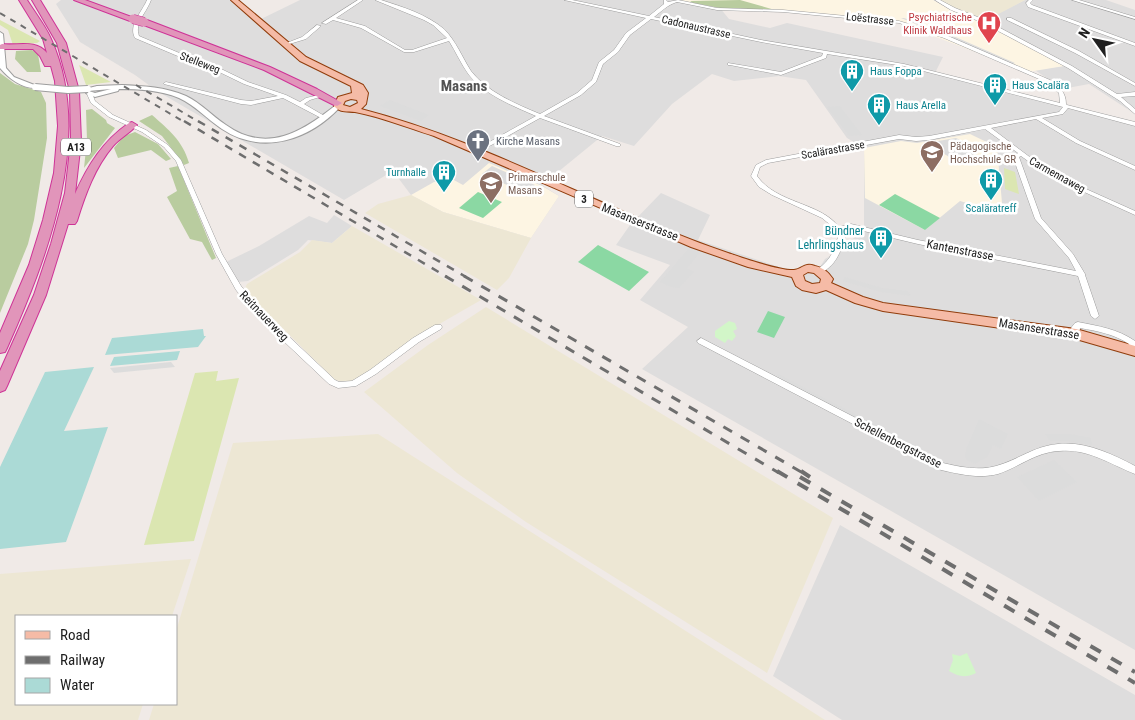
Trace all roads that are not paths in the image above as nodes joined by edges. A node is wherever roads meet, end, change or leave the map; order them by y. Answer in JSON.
{"nodes":[{"id":1,"x":23,"y":0,"type":"edge"},
{"id":2,"x":36,"y":0,"type":"edge"},
{"id":3,"x":66,"y":0,"type":"edge"},
{"id":4,"x":78,"y":0,"type":"edge"},
{"id":5,"x":148,"y":0,"type":"edge"},
{"id":6,"x":234,"y":0,"type":"edge"},
{"id":7,"x":361,"y":0,"type":"edge"},
{"id":8,"x":377,"y":0,"type":"edge"},
{"id":9,"x":566,"y":0,"type":"edge"},
{"id":10,"x":937,"y":0,"type":"edge"},
{"id":11,"x":1031,"y":0,"type":"edge"},
{"id":12,"x":1074,"y":0,"type":"edge"},
{"id":13,"x":665,"y":2,"type":"edge"},
{"id":14,"x":119,"y":15,"type":"junction"},
{"id":15,"x":651,"y":17,"type":"junction"},
{"id":16,"x":332,"y":18,"type":"junction"},
{"id":17,"x":1135,"y":18,"type":"edge"},
{"id":18,"x":1009,"y":19,"type":"dead end"},
{"id":19,"x":0,"y":34,"type":"edge"},
{"id":20,"x":450,"y":39,"type":"junction"},
{"id":21,"x":1052,"y":40,"type":"junction"},
{"id":22,"x":286,"y":44,"type":"junction"},
{"id":23,"x":1135,"y":45,"type":"edge"},
{"id":24,"x":2,"y":47,"type":"junction"},
{"id":25,"x":20,"y":48,"type":"junction"},
{"id":26,"x":1036,"y":49,"type":"junction"},
{"id":27,"x":826,"y":51,"type":"junction"},
{"id":28,"x":1,"y":58,"type":"junction"},
{"id":29,"x":730,"y":64,"type":"dead end"},
{"id":30,"x":166,"y":84,"type":"dead end"},
{"id":31,"x":299,"y":84,"type":"junction"},
{"id":32,"x":356,"y":85,"type":"junction"},
{"id":33,"x":1135,"y":85,"type":"edge"},
{"id":34,"x":89,"y":91,"type":"junction"},
{"id":35,"x":104,"y":91,"type":"junction"},
{"id":36,"x":1135,"y":94,"type":"edge"},
{"id":37,"x":321,"y":95,"type":"junction"},
{"id":38,"x":284,"y":96,"type":"junction"},
{"id":39,"x":1116,"y":96,"type":"junction"},
{"id":40,"x":343,"y":101,"type":"junction"},
{"id":41,"x":362,"y":101,"type":"junction"},
{"id":42,"x":97,"y":104,"type":"junction"},
{"id":43,"x":301,"y":104,"type":"junction"},
{"id":44,"x":1066,"y":107,"type":"junction"},
{"id":45,"x":350,"y":109,"type":"junction"},
{"id":46,"x":1135,"y":112,"type":"edge"},
{"id":47,"x":63,"y":113,"type":"junction"},
{"id":48,"x":376,"y":113,"type":"junction"},
{"id":49,"x":542,"y":116,"type":"junction"},
{"id":50,"x":325,"y":118,"type":"junction"},
{"id":51,"x":1038,"y":118,"type":"junction"},
{"id":52,"x":1135,"y":124,"type":"edge"},
{"id":53,"x":132,"y":125,"type":"junction"},
{"id":54,"x":986,"y":127,"type":"junction"},
{"id":55,"x":618,"y":145,"type":"dead end"},
{"id":56,"x":477,"y":151,"type":"junction"},
{"id":57,"x":1020,"y":154,"type":"junction"},
{"id":58,"x":1135,"y":168,"type":"edge"},
{"id":59,"x":1135,"y":213,"type":"edge"},
{"id":60,"x":839,"y":229,"type":"junction"},
{"id":61,"x":820,"y":271,"type":"junction"},
{"id":62,"x":797,"y":274,"type":"junction"},
{"id":63,"x":1082,"y":274,"type":"junction"},
{"id":64,"x":825,"y":285,"type":"junction"},
{"id":65,"x":38,"y":298,"type":"junction"},
{"id":66,"x":1095,"y":316,"type":"dead end"},
{"id":67,"x":438,"y":327,"type":"dead end"},
{"id":68,"x":701,"y":341,"type":"dead end"},
{"id":69,"x":0,"y":348,"type":"edge"},
{"id":70,"x":1134,"y":350,"type":"edge"},
{"id":71,"x":0,"y":386,"type":"edge"},
{"id":72,"x":1135,"y":470,"type":"edge"}],
"edges":[{"from":1,"to":47,"type":"highway","number":"A13"},
{"from":2,"to":65,"type":"highway","number":"A13"},
{"from":3,"to":14,"type":"highway"},
{"from":4,"to":14,"type":"highway"},
{"from":5,"to":38,"type":"street","name":"Stelleweg"},
{"from":6,"to":22,"type":"main road"},
{"from":7,"to":16,"type":"street"},
{"from":8,"to":20,"type":"street"},
{"from":9,"to":15,"type":"street","name":"Cadonaustrasse"},
{"from":10,"to":26,"type":"street"},
{"from":11,"to":23,"type":"street"},
{"from":12,"to":17,"type":"street"},
{"from":13,"to":15,"type":"street"},
{"from":13,"to":44,"type":"street","name":"Loëstrasse"},
{"from":14,"to":31,"type":"highway","bridge":true},
{"from":15,"to":27,"type":"street","name":"Cadonaustrasse"},
{"from":15,"to":49,"type":"street"},
{"from":16,"to":20,"type":"street"},
{"from":16,"to":22,"type":"street"},
{"from":18,"to":21,"type":"street"},
{"from":19,"to":24,"type":"street"},
{"from":20,"to":49,"type":"street"},
{"from":21,"to":26,"type":"street"},
{"from":21,"to":33,"type":"street"},
{"from":22,"to":32,"type":"main road"},
{"from":24,"to":25,"type":"highway","number":"A13"},
{"from":24,"to":28,"type":"street"},
{"from":25,"to":28,"type":"highway"},
{"from":25,"to":47,"type":"highway","number":"A13"},
{"from":26,"to":39,"type":"street"},
{"from":27,"to":29,"type":"street"},
{"from":27,"to":44,"type":"street","name":"Cadonaustrasse"},
{"from":28,"to":34,"type":"street","bridge":true},
{"from":30,"to":38,"type":"street"},
{"from":31,"to":37,"type":"highway"},
{"from":31,"to":40,"type":"highway"},
{"from":32,"to":40,"type":"main road"},
{"from":32,"to":41,"type":"main road"},
{"from":34,"to":35,"type":"street"},
{"from":34,"to":42,"type":"street","name":"Reitnauerweg"},
{"from":35,"to":42,"type":"street"},
{"from":35,"to":50,"type":"street"},
{"from":36,"to":39,"type":"street"},
{"from":37,"to":40,"type":"highway"},
{"from":37,"to":43,"type":"street"},
{"from":38,"to":43,"type":"street","name":"Stelleweg"},
{"from":39,"to":46,"type":"street"},
{"from":40,"to":41,"type":"main road","name":"Masanserstrasse"},
{"from":40,"to":45,"type":"main road","name":"Masanserstrasse"},
{"from":40,"to":50,"type":"street"},
{"from":41,"to":45,"type":"main road"},
{"from":41,"to":48,"type":"main road","name":"Masanserstrasse","number":"3"},
{"from":42,"to":53,"type":"street","name":"Reitnauerweg"},
{"from":43,"to":50,"type":"street","name":"Stelleweg"},
{"from":44,"to":51,"type":"street","name":"Scalärastrasse"},
{"from":44,"to":52,"type":"street"},
{"from":45,"to":48,"type":"main road","name":"Masanserstrasse","number":"3"},
{"from":45,"to":50,"type":"street"},
{"from":47,"to":69,"type":"highway","number":"A13"},
{"from":48,"to":56,"type":"main road","name":"Masanserstrasse","number":"3"},
{"from":49,"to":55,"type":"street"},
{"from":49,"to":56,"type":"street"},
{"from":51,"to":54,"type":"street","name":"Scalärastrasse"},
{"from":51,"to":58,"type":"street"},
{"from":53,"to":65,"type":"highway","number":"A13"},
{"from":53,"to":67,"type":"street","name":"Reitnauerweg"},
{"from":54,"to":57,"type":"street","name":"Carmennaweg"},
{"from":54,"to":60,"type":"street","name":"Scalärastrasse"},
{"from":56,"to":62,"type":"main road","name":"Masanserstrasse","number":"3"},
{"from":57,"to":59,"type":"street","name":"Carmennaweg"},
{"from":57,"to":63,"type":"street"},
{"from":60,"to":61,"type":"street"},
{"from":60,"to":63,"type":"street","name":"Kantenstrasse"},
{"from":61,"to":62,"type":"main road","number":"3"},
{"from":61,"to":64,"type":"main road"},
{"from":62,"to":64,"type":"main road","number":"3"},
{"from":63,"to":66,"type":"street"},
{"from":64,"to":70,"type":"main road","name":"Masanserstrasse","number":"3"},
{"from":65,"to":71,"type":"highway","number":"A13"},
{"from":68,"to":72,"type":"street","name":"Schellenbergstrasse"}]}
